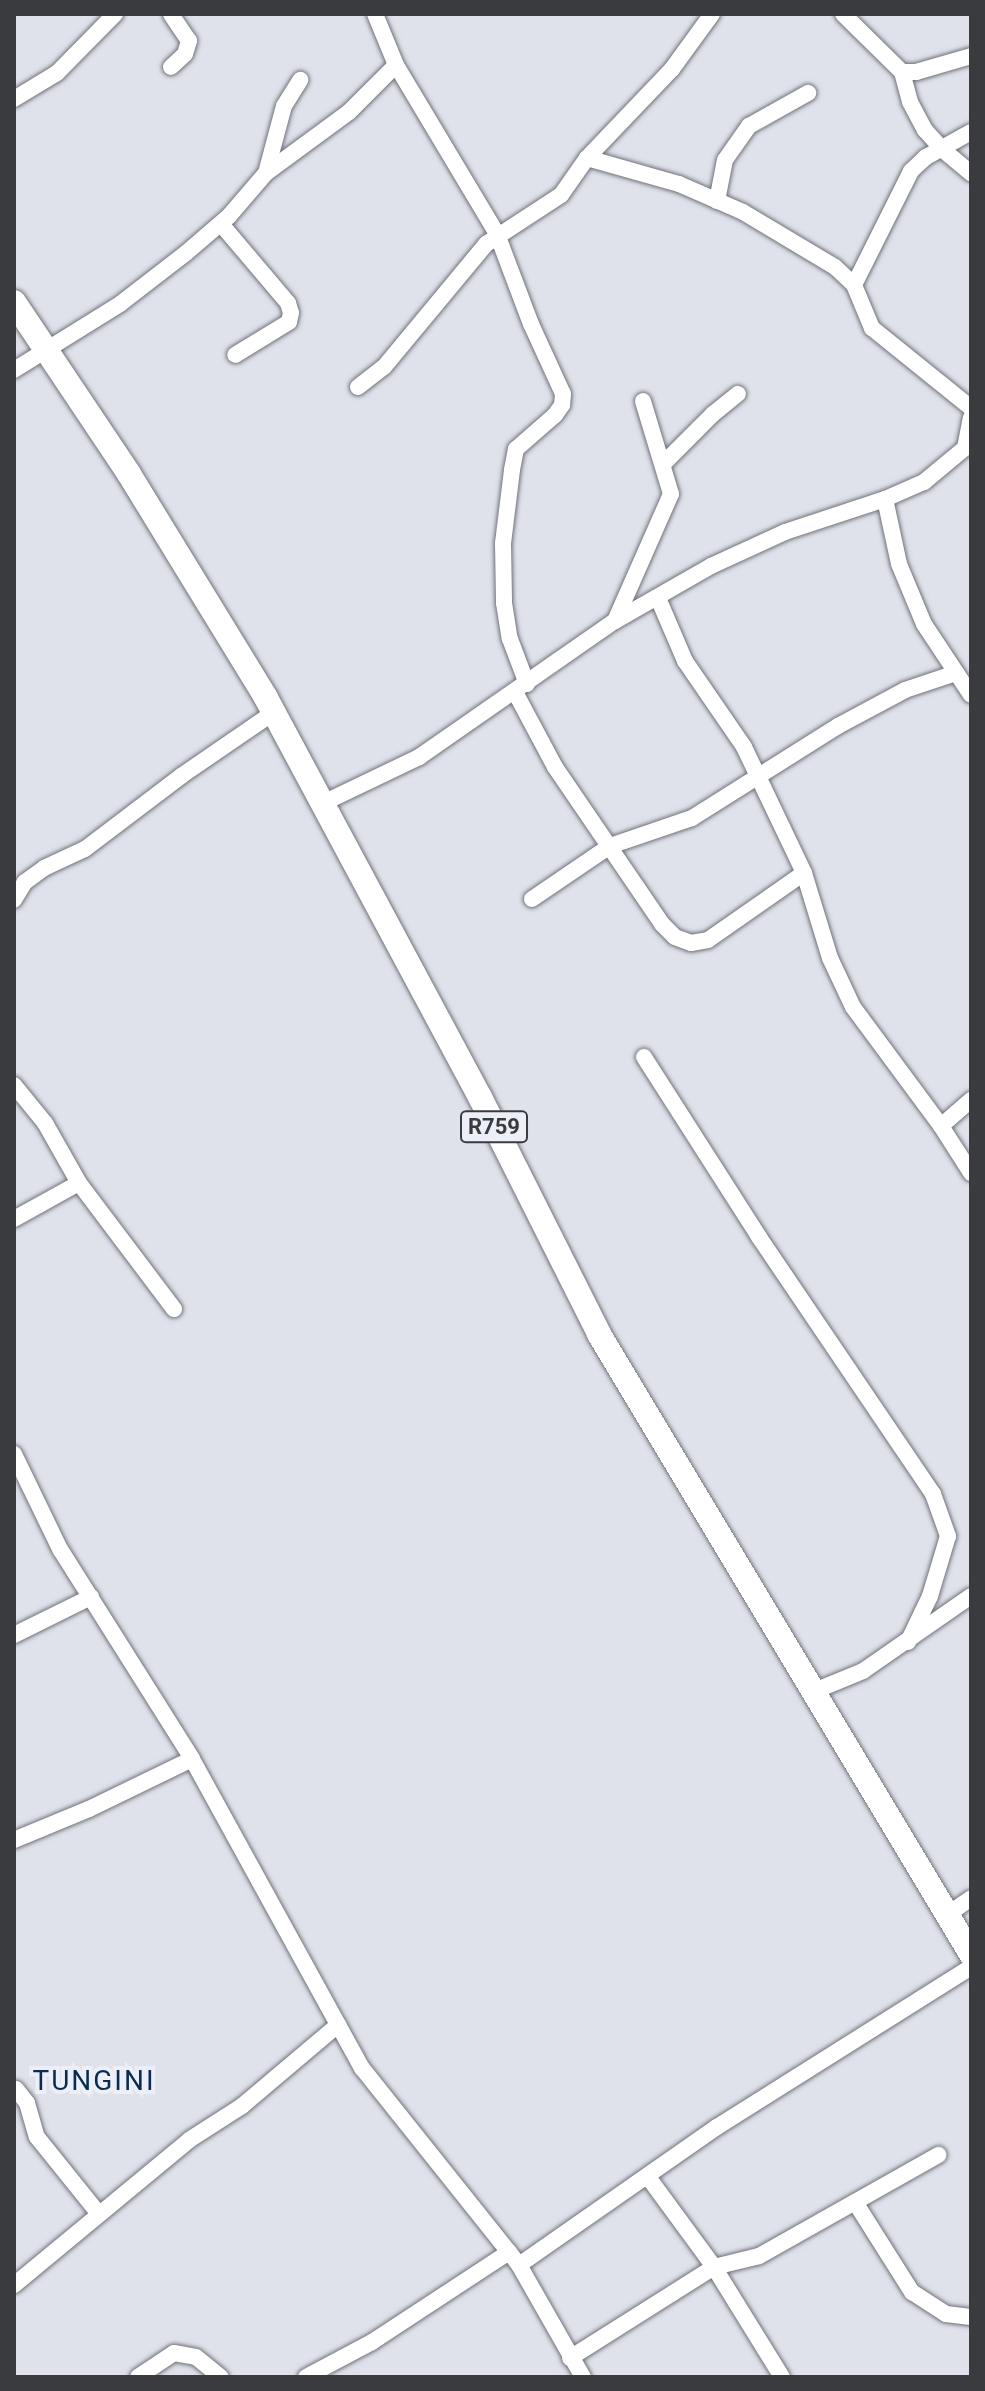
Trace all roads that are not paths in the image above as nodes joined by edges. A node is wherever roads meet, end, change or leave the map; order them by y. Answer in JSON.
{"nodes":[{"id":1,"x":115,"y":14,"type":"edge"},
{"id":2,"x":171,"y":14,"type":"edge"},
{"id":3,"x":375,"y":14,"type":"edge"},
{"id":4,"x":712,"y":14,"type":"edge"},
{"id":5,"x":843,"y":14,"type":"edge"},
{"id":6,"x":971,"y":56,"type":"edge"},
{"id":7,"x":396,"y":65,"type":"junction"},
{"id":8,"x":171,"y":67,"type":"dead end"},
{"id":9,"x":902,"y":72,"type":"junction"},
{"id":10,"x":300,"y":80,"type":"dead end"},
{"id":11,"x":808,"y":93,"type":"dead end"},
{"id":12,"x":14,"y":99,"type":"edge"},
{"id":13,"x":971,"y":132,"type":"edge"},
{"id":14,"x":942,"y":149,"type":"junction"},
{"id":15,"x":587,"y":158,"type":"junction"},
{"id":16,"x":266,"y":173,"type":"junction"},
{"id":17,"x":971,"y":173,"type":"edge"},
{"id":18,"x":717,"y":201,"type":"junction"},
{"id":19,"x":221,"y":224,"type":"junction"},
{"id":20,"x":497,"y":234,"type":"junction"},
{"id":21,"x":854,"y":285,"type":"junction"},
{"id":22,"x":14,"y":302,"type":"edge"},
{"id":23,"x":47,"y":352,"type":"junction"},
{"id":24,"x":235,"y":355,"type":"dead end"},
{"id":25,"x":14,"y":370,"type":"edge"},
{"id":26,"x":358,"y":387,"type":"dead end"},
{"id":27,"x":738,"y":394,"type":"dead end"},
{"id":28,"x":643,"y":401,"type":"dead end"},
{"id":29,"x":971,"y":408,"type":"edge"},
{"id":30,"x":971,"y":418,"type":"edge"},
{"id":31,"x":968,"y":450,"type":"edge"},
{"id":32,"x":665,"y":462,"type":"junction"},
{"id":33,"x":885,"y":499,"type":"junction"},
{"id":34,"x":658,"y":598,"type":"junction"},
{"id":35,"x":615,"y":621,"type":"junction"},
{"id":36,"x":956,"y":673,"type":"junction"},
{"id":37,"x":521,"y":688,"type":"junction"},
{"id":38,"x":971,"y":695,"type":"edge"},
{"id":39,"x":273,"y":713,"type":"junction"},
{"id":40,"x":757,"y":777,"type":"junction"},
{"id":41,"x":321,"y":804,"type":"junction"},
{"id":42,"x":610,"y":846,"type":"junction"},
{"id":43,"x":804,"y":873,"type":"junction"},
{"id":44,"x":20,"y":879,"type":"edge"},
{"id":45,"x":532,"y":899,"type":"dead end"},
{"id":46,"x":14,"y":900,"type":"edge"},
{"id":47,"x":644,"y":1057,"type":"dead end"},
{"id":48,"x":14,"y":1085,"type":"edge"},
{"id":49,"x":971,"y":1100,"type":"edge"},
{"id":50,"x":941,"y":1126,"type":"junction"},
{"id":51,"x":971,"y":1173,"type":"edge"},
{"id":52,"x":79,"y":1183,"type":"junction"},
{"id":53,"x":14,"y":1219,"type":"edge"},
{"id":54,"x":174,"y":1309,"type":"dead end"},
{"id":55,"x":17,"y":1465,"type":"edge"},
{"id":56,"x":971,"y":1596,"type":"edge"},
{"id":57,"x":91,"y":1597,"type":"junction"},
{"id":58,"x":14,"y":1635,"type":"edge"},
{"id":59,"x":908,"y":1642,"type":"junction"},
{"id":60,"x":812,"y":1692,"type":"junction"},
{"id":61,"x":192,"y":1759,"type":"junction"},
{"id":62,"x":14,"y":1840,"type":"edge"},
{"id":63,"x":971,"y":1898,"type":"edge"},
{"id":64,"x":947,"y":1915,"type":"junction"},
{"id":65,"x":971,"y":1954,"type":"edge"},
{"id":66,"x":971,"y":1967,"type":"edge"},
{"id":67,"x":338,"y":2025,"type":"junction"},
{"id":68,"x":16,"y":2089,"type":"dead end"},
{"id":69,"x":938,"y":2155,"type":"dead end"},
{"id":70,"x":648,"y":2177,"type":"junction"},
{"id":71,"x":855,"y":2202,"type":"junction"},
{"id":72,"x":98,"y":2213,"type":"junction"},
{"id":73,"x":514,"y":2258,"type":"junction"},
{"id":74,"x":714,"y":2267,"type":"junction"},
{"id":75,"x":14,"y":2285,"type":"edge"},
{"id":76,"x":971,"y":2317,"type":"edge"},
{"id":77,"x":570,"y":2358,"type":"junction"},
{"id":78,"x":581,"y":2376,"type":"edge"},
{"id":79,"x":138,"y":2377,"type":"edge"},
{"id":80,"x":221,"y":2377,"type":"edge"},
{"id":81,"x":306,"y":2377,"type":"edge"},
{"id":82,"x":782,"y":2377,"type":"edge"}],
"edges":[{"from":1,"to":12,"type":"street"},
{"from":2,"to":8,"type":"street"},
{"from":3,"to":7,"type":"street"},
{"from":4,"to":15,"type":"street"},
{"from":5,"to":9,"type":"street"},
{"from":6,"to":9,"type":"street"},
{"from":7,"to":16,"type":"street"},
{"from":7,"to":20,"type":"street"},
{"from":9,"to":14,"type":"street"},
{"from":10,"to":16,"type":"street"},
{"from":11,"to":18,"type":"street"},
{"from":13,"to":14,"type":"street"},
{"from":14,"to":17,"type":"street"},
{"from":14,"to":21,"type":"street"},
{"from":15,"to":18,"type":"street"},
{"from":15,"to":20,"type":"street"},
{"from":16,"to":19,"type":"street"},
{"from":18,"to":21,"type":"street"},
{"from":19,"to":23,"type":"street"},
{"from":19,"to":24,"type":"street"},
{"from":20,"to":26,"type":"street"},
{"from":20,"to":37,"type":"street"},
{"from":21,"to":29,"type":"street"},
{"from":22,"to":23,"type":"main road","number":"R759"},
{"from":23,"to":25,"type":"street"},
{"from":23,"to":39,"type":"main road","number":"R759"},
{"from":27,"to":32,"type":"street"},
{"from":28,"to":32,"type":"street"},
{"from":30,"to":31,"type":"street"},
{"from":31,"to":33,"type":"street"},
{"from":32,"to":35,"type":"street"},
{"from":33,"to":34,"type":"street"},
{"from":33,"to":36,"type":"street"},
{"from":34,"to":35,"type":"street"},
{"from":34,"to":40,"type":"street"},
{"from":35,"to":37,"type":"street"},
{"from":36,"to":38,"type":"street"},
{"from":36,"to":40,"type":"street"},
{"from":37,"to":41,"type":"street"},
{"from":37,"to":42,"type":"street"},
{"from":39,"to":41,"type":"main road","number":"R759"},
{"from":39,"to":44,"type":"street"},
{"from":40,"to":42,"type":"street"},
{"from":40,"to":43,"type":"street"},
{"from":41,"to":60,"type":"main road","number":"R759"},
{"from":42,"to":43,"type":"street"},
{"from":42,"to":45,"type":"street"},
{"from":43,"to":50,"type":"street"},
{"from":44,"to":46,"type":"street"},
{"from":47,"to":59,"type":"street"},
{"from":48,"to":52,"type":"street"},
{"from":49,"to":50,"type":"street"},
{"from":50,"to":51,"type":"street"},
{"from":52,"to":53,"type":"street"},
{"from":52,"to":54,"type":"street"},
{"from":55,"to":57,"type":"street"},
{"from":56,"to":59,"type":"street"},
{"from":57,"to":58,"type":"street"},
{"from":57,"to":61,"type":"street"},
{"from":59,"to":60,"type":"street"},
{"from":60,"to":64,"type":"main road","number":"R759"},
{"from":61,"to":62,"type":"street"},
{"from":61,"to":67,"type":"street"},
{"from":63,"to":64,"type":"street"},
{"from":64,"to":65,"type":"main road","number":"R759"},
{"from":66,"to":70,"type":"street"},
{"from":67,"to":72,"type":"street"},
{"from":67,"to":73,"type":"street"},
{"from":68,"to":72,"type":"street"},
{"from":69,"to":71,"type":"street"},
{"from":70,"to":73,"type":"street"},
{"from":70,"to":74,"type":"street"},
{"from":71,"to":74,"type":"street"},
{"from":71,"to":76,"type":"street"},
{"from":72,"to":75,"type":"street"},
{"from":73,"to":77,"type":"street"},
{"from":73,"to":81,"type":"street"},
{"from":74,"to":77,"type":"street"},
{"from":74,"to":82,"type":"street"},
{"from":77,"to":78,"type":"street"},
{"from":79,"to":80,"type":"street"}]}
